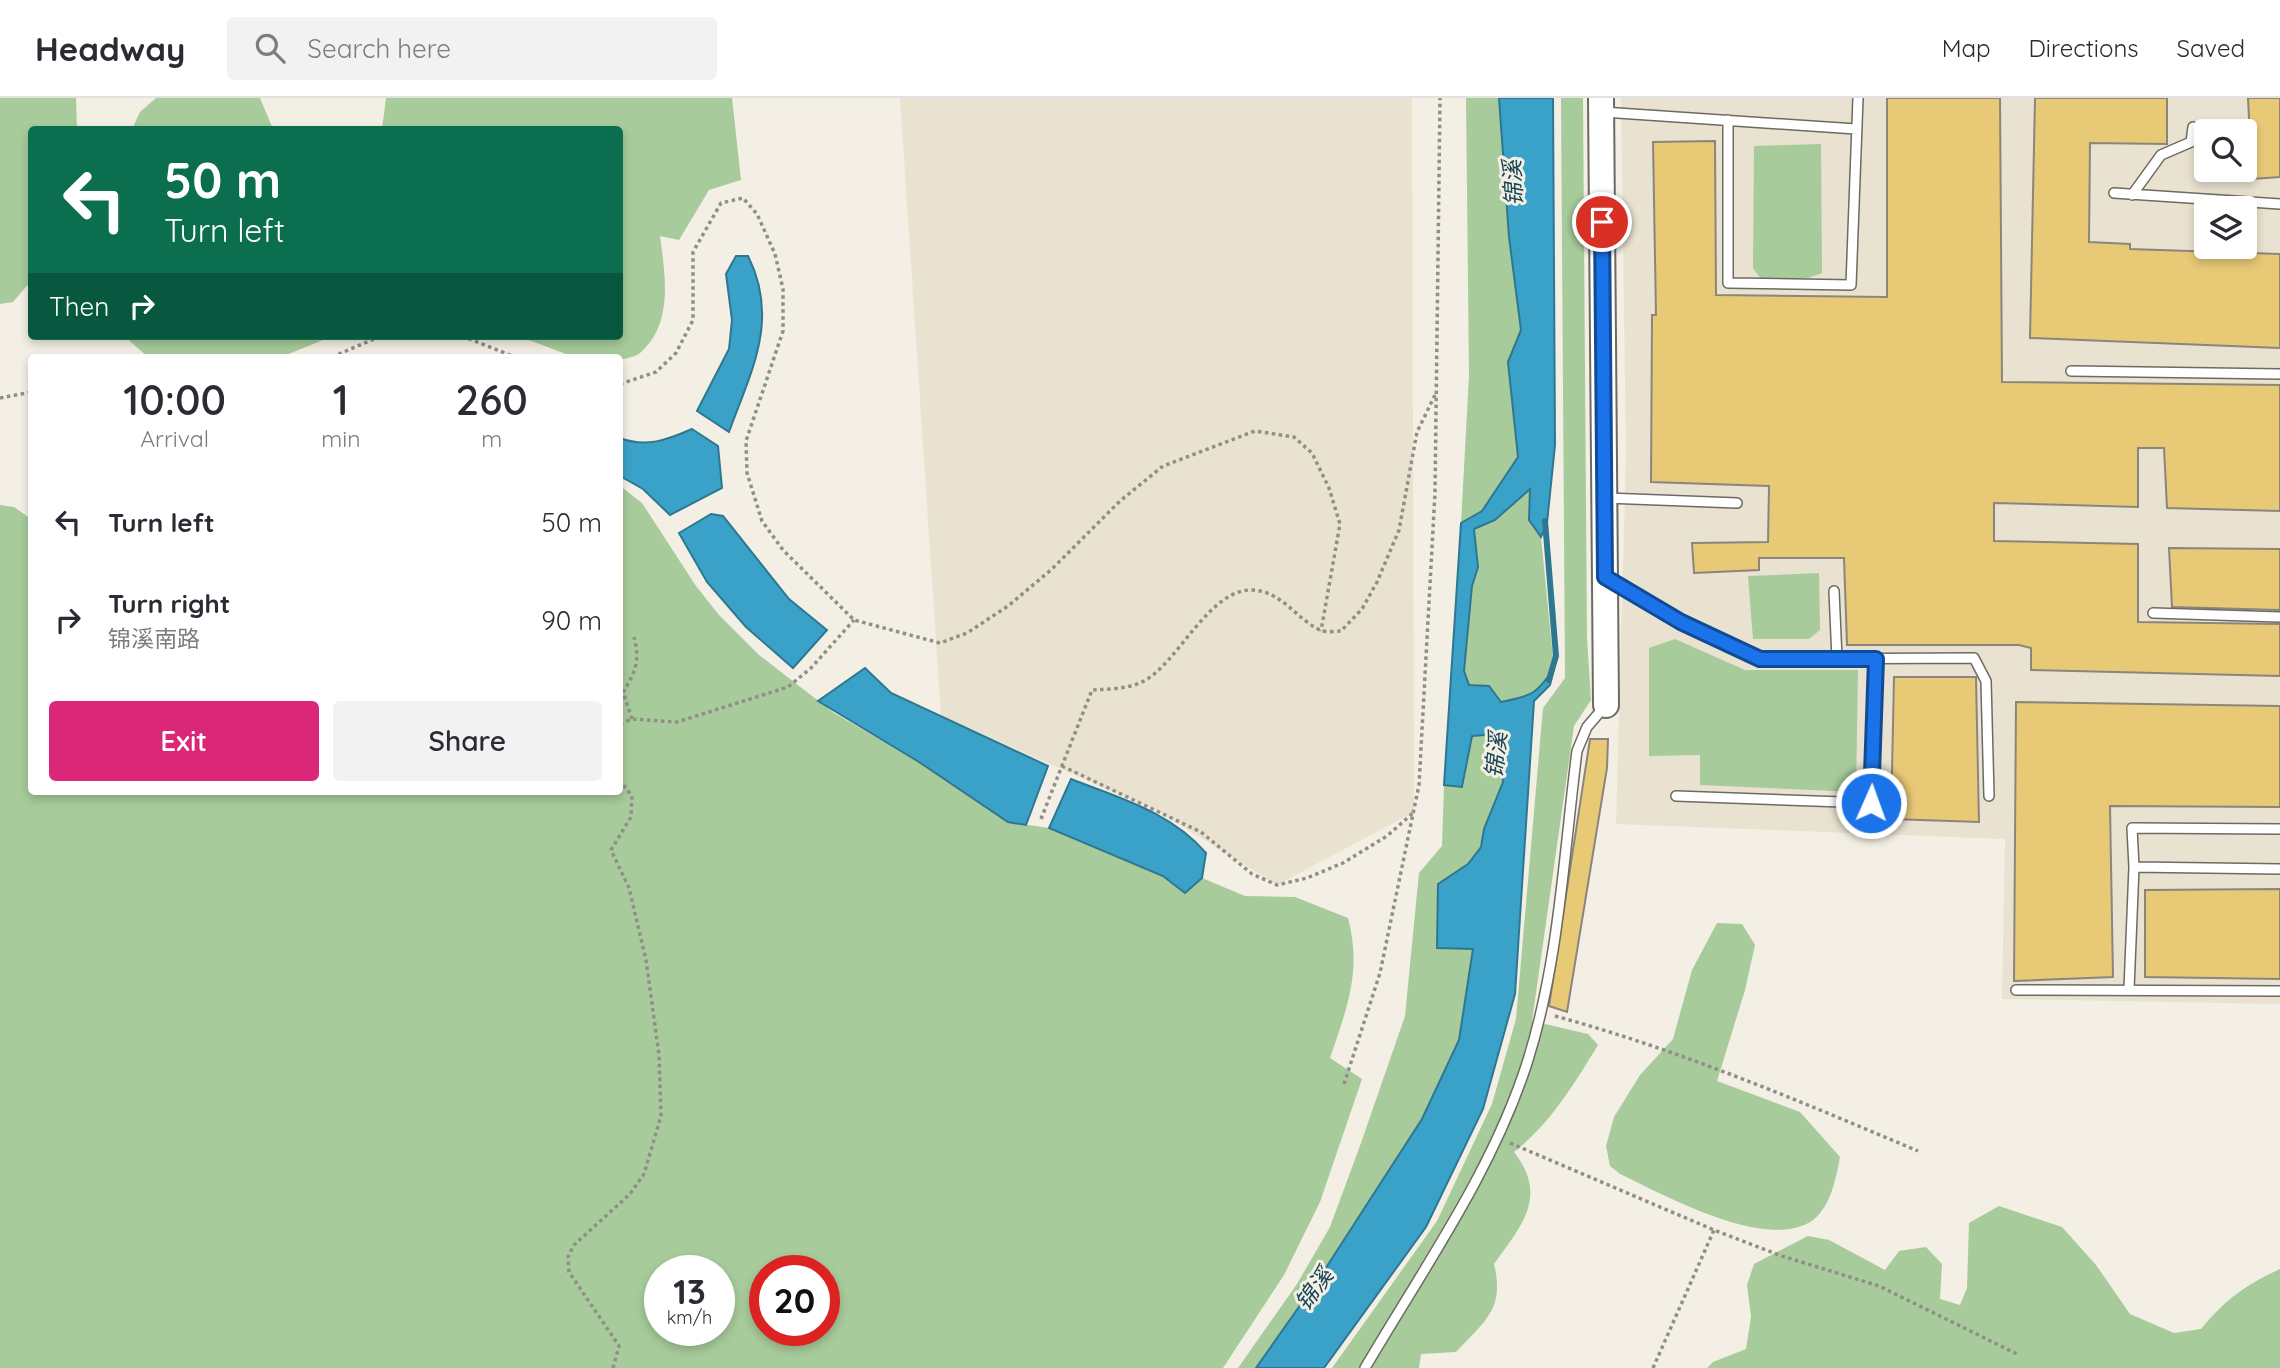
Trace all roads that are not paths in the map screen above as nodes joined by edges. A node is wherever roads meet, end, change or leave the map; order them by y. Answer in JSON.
{"nodes":[{"id":1,"x":1858,"y":98,"type":"edge"},
{"id":2,"x":1601,"y":105,"type":"edge"},
{"id":3,"x":1728,"y":120,"type":"junction"},
{"id":4,"x":2193,"y":127,"type":"dead end"},
{"id":5,"x":1856,"y":129,"type":"junction"},
{"id":6,"x":2114,"y":193,"type":"dead end"},
{"id":7,"x":2132,"y":195,"type":"junction"},
{"id":8,"x":2280,"y":204,"type":"edge"},
{"id":9,"x":2071,"y":371,"type":"dead end"},
{"id":10,"x":2280,"y":374,"type":"edge"},
{"id":11,"x":1604,"y":498,"type":"junction"},
{"id":12,"x":1737,"y":503,"type":"dead end"},
{"id":13,"x":1605,"y":577,"type":"junction"},
{"id":14,"x":1834,"y":591,"type":"dead end"},
{"id":15,"x":2153,"y":613,"type":"dead end"},
{"id":16,"x":2280,"y":617,"type":"edge"},
{"id":17,"x":1837,"y":659,"type":"junction"},
{"id":18,"x":1876,"y":659,"type":"junction"},
{"id":19,"x":1606,"y":705,"type":"joint"},
{"id":20,"x":1676,"y":796,"type":"dead end"},
{"id":21,"x":1989,"y":796,"type":"dead end"},
{"id":22,"x":2280,"y":829,"type":"edge"},
{"id":23,"x":2134,"y":867,"type":"junction"},
{"id":24,"x":2280,"y":869,"type":"edge"},
{"id":25,"x":2129,"y":989,"type":"junction"},
{"id":26,"x":2016,"y":990,"type":"dead end"},
{"id":27,"x":2280,"y":991,"type":"edge"},
{"id":28,"x":1365,"y":1368,"type":"edge"}],
"edges":[{"from":1,"to":5,"type":"lane"},
{"from":2,"to":3,"type":"lane"},
{"from":2,"to":11,"type":"street"},
{"from":3,"to":5,"type":"lane"},
{"from":3,"to":5,"type":"lane"},
{"from":4,"to":7,"type":"lane"},
{"from":6,"to":7,"type":"lane"},
{"from":7,"to":8,"type":"lane"},
{"from":9,"to":10,"type":"lane"},
{"from":11,"to":12,"type":"lane"},
{"from":11,"to":13,"type":"street"},
{"from":13,"to":17,"type":"lane"},
{"from":13,"to":19,"type":"street"},
{"from":14,"to":17,"type":"lane"},
{"from":15,"to":16,"type":"lane"},
{"from":17,"to":18,"type":"lane"},
{"from":18,"to":20,"type":"lane"},
{"from":18,"to":21,"type":"lane"},
{"from":19,"to":28,"type":"lane"},
{"from":22,"to":23,"type":"lane"},
{"from":23,"to":24,"type":"lane"},
{"from":23,"to":25,"type":"lane"},
{"from":25,"to":26,"type":"lane"},
{"from":25,"to":27,"type":"lane"}]}
